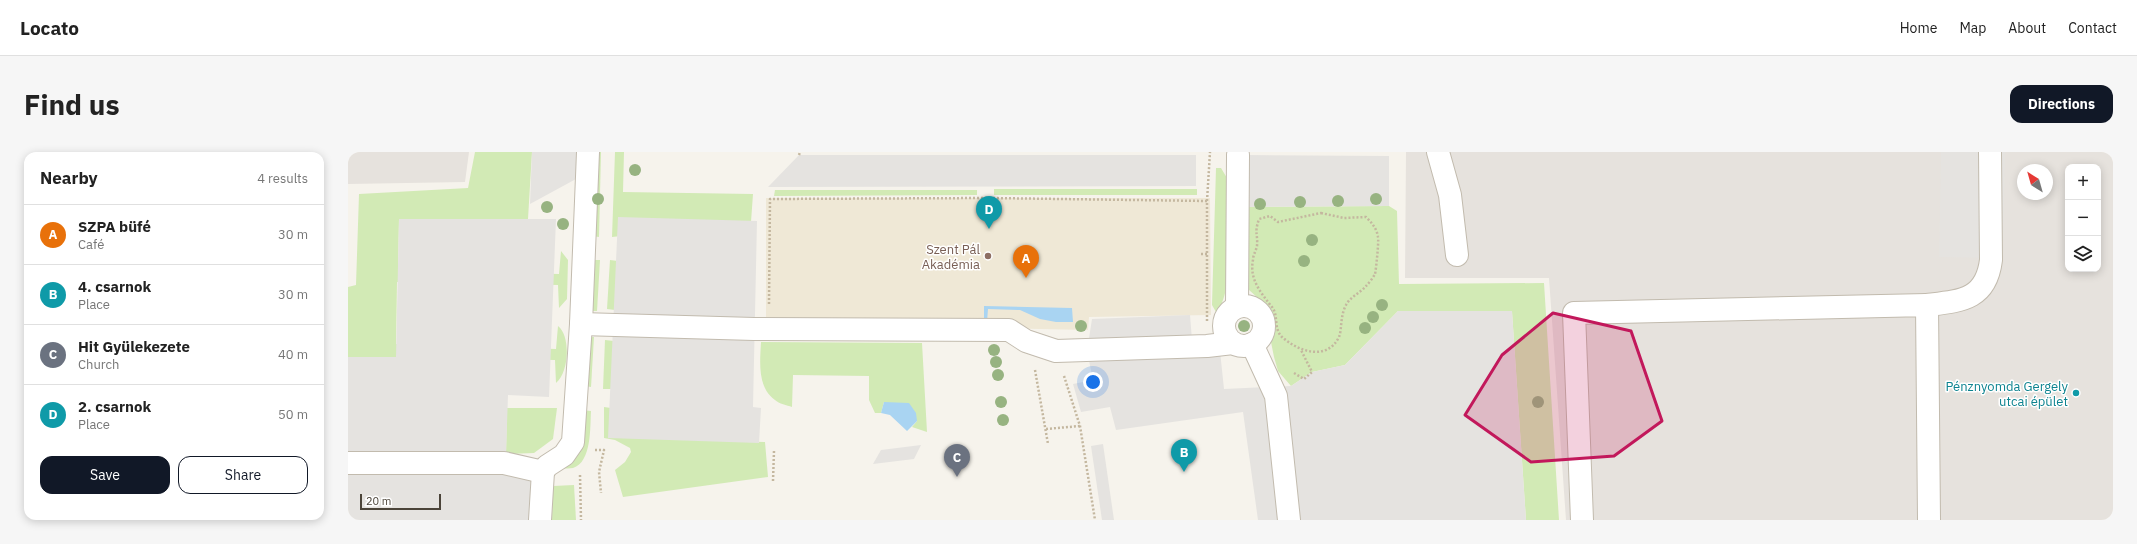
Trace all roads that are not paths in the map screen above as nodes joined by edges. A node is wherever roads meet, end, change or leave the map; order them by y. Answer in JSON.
{"nodes":[{"id":1,"x":588,"y":152,"type":"edge"},
{"id":2,"x":1438,"y":152,"type":"edge"},
{"id":3,"x":1990,"y":152,"type":"edge"},
{"id":4,"x":1238,"y":155,"type":"dead end"},
{"id":5,"x":1457,"y":255,"type":"dead end"},
{"id":6,"x":1927,"y":305,"type":"junction"},
{"id":7,"x":1237,"y":307,"type":"junction"},
{"id":8,"x":581,"y":324,"type":"junction"},
{"id":9,"x":1243,"y":344,"type":"junction"},
{"id":10,"x":348,"y":463,"type":"edge"},
{"id":11,"x":543,"y":472,"type":"junction"},
{"id":12,"x":540,"y":520,"type":"edge"},
{"id":13,"x":1289,"y":520,"type":"edge"},
{"id":14,"x":1582,"y":520,"type":"edge"},
{"id":15,"x":1929,"y":520,"type":"edge"}],
"edges":[{"from":1,"to":8,"type":"lane"},
{"from":2,"to":5,"type":"lane"},
{"from":3,"to":6,"type":"lane"},
{"from":4,"to":7,"type":"lane"},
{"from":6,"to":14,"type":"lane"},
{"from":6,"to":15,"type":"lane"},
{"from":7,"to":9,"type":"lane"},
{"from":7,"to":9,"type":"lane"},
{"from":8,"to":9,"type":"lane"},
{"from":8,"to":11,"type":"lane"},
{"from":9,"to":13,"type":"lane"},
{"from":10,"to":11,"type":"lane"},
{"from":11,"to":12,"type":"lane"}]}
